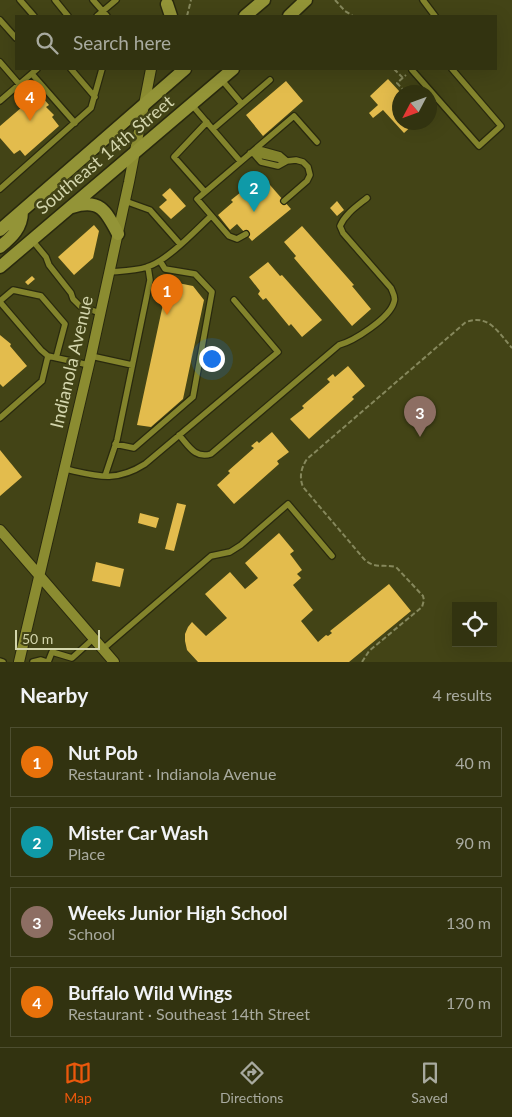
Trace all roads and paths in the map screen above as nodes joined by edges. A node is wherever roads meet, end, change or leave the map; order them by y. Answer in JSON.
{"nodes":[{"id":1,"x":20,"y":0,"type":"edge"},
{"id":2,"x":55,"y":0,"type":"edge"},
{"id":3,"x":93,"y":0,"type":"edge"},
{"id":4,"x":116,"y":0,"type":"edge"},
{"id":5,"x":191,"y":0,"type":"edge"},
{"id":6,"x":263,"y":0,"type":"edge"},
{"id":7,"x":306,"y":0,"type":"edge"},
{"id":8,"x":335,"y":0,"type":"edge"},
{"id":9,"x":422,"y":0,"type":"edge"},
{"id":10,"x":105,"y":14,"type":"edge"},
{"id":11,"x":33,"y":15,"type":"edge"},
{"id":12,"x":67,"y":15,"type":"edge"},
{"id":13,"x":187,"y":15,"type":"edge"},
{"id":14,"x":246,"y":15,"type":"edge"},
{"id":15,"x":290,"y":15,"type":"edge"},
{"id":16,"x":351,"y":15,"type":"edge"},
{"id":17,"x":434,"y":15,"type":"edge"},
{"id":18,"x":0,"y":20,"type":"edge"},
{"id":19,"x":15,"y":37,"type":"edge"},
{"id":20,"x":0,"y":62,"type":"edge"},
{"id":21,"x":36,"y":70,"type":"edge"},
{"id":22,"x":72,"y":70,"type":"edge"},
{"id":23,"x":102,"y":70,"type":"edge"},
{"id":24,"x":151,"y":70,"type":"edge"},
{"id":25,"x":184,"y":70,"type":"edge"},
{"id":26,"x":232,"y":70,"type":"edge"},
{"id":27,"x":395,"y":70,"type":"edge"},
{"id":28,"x":411,"y":70,"type":"edge"},
{"id":29,"x":413,"y":70,"type":"edge"},
{"id":30,"x":453,"y":70,"type":"edge"},
{"id":31,"x":32,"y":74,"type":"junction"},
{"id":32,"x":403,"y":78,"type":"junction"},
{"id":33,"x":220,"y":79,"type":"junction"},
{"id":34,"x":270,"y":80,"type":"dead end"},
{"id":35,"x":19,"y":84,"type":"junction"},
{"id":36,"x":399,"y":85,"type":"edge"},
{"id":37,"x":95,"y":97,"type":"junction"},
{"id":38,"x":0,"y":101,"type":"edge"},
{"id":39,"x":192,"y":104,"type":"junction"},
{"id":40,"x":242,"y":104,"type":"junction"},
{"id":41,"x":144,"y":106,"type":"junction"},
{"id":42,"x":207,"y":122,"type":"junction"},
{"id":43,"x":75,"y":123,"type":"junction"},
{"id":44,"x":213,"y":129,"type":"junction"},
{"id":45,"x":317,"y":142,"type":"dead end"},
{"id":46,"x":252,"y":153,"type":"junction"},
{"id":47,"x":135,"y":154,"type":"junction"},
{"id":48,"x":240,"y":161,"type":"junction"},
{"id":49,"x":0,"y":189,"type":"edge"},
{"id":50,"x":205,"y":192,"type":"junction"},
{"id":51,"x":367,"y":198,"type":"dead end"},
{"id":52,"x":125,"y":201,"type":"junction"},
{"id":53,"x":284,"y":201,"type":"dead end"},
{"id":54,"x":68,"y":209,"type":"junction"},
{"id":55,"x":22,"y":211,"type":"junction"},
{"id":56,"x":211,"y":216,"type":"junction"},
{"id":57,"x":0,"y":230,"type":"edge"},
{"id":58,"x":118,"y":234,"type":"junction"},
{"id":59,"x":246,"y":234,"type":"dead end"},
{"id":60,"x":32,"y":240,"type":"junction"},
{"id":61,"x":180,"y":244,"type":"junction"},
{"id":62,"x":0,"y":248,"type":"edge"},
{"id":63,"x":160,"y":261,"type":"junction"},
{"id":64,"x":0,"y":267,"type":"edge"},
{"id":65,"x":148,"y":267,"type":"junction"},
{"id":66,"x":108,"y":272,"type":"junction"},
{"id":67,"x":234,"y":300,"type":"dead end"},
{"id":68,"x":0,"y":301,"type":"edge"},
{"id":69,"x":100,"y":313,"type":"junction"},
{"id":70,"x":512,"y":348,"type":"edge"},
{"id":71,"x":48,"y":356,"type":"junction"},
{"id":72,"x":56,"y":358,"type":"junction"},
{"id":73,"x":90,"y":361,"type":"junction"},
{"id":74,"x":132,"y":365,"type":"junction"},
{"id":75,"x":0,"y":418,"type":"edge"},
{"id":76,"x":179,"y":435,"type":"junction"},
{"id":77,"x":116,"y":444,"type":"junction"},
{"id":78,"x":65,"y":469,"type":"junction"},
{"id":79,"x":105,"y":476,"type":"junction"},
{"id":80,"x":0,"y":530,"type":"edge"},
{"id":81,"x":332,"y":556,"type":"dead end"},
{"id":82,"x":39,"y":577,"type":"junction"},
{"id":83,"x":94,"y":639,"type":"junction"},
{"id":84,"x":102,"y":649,"type":"junction"},
{"id":85,"x":19,"y":662,"type":"edge"},
{"id":86,"x":33,"y":662,"type":"edge"},
{"id":87,"x":47,"y":662,"type":"edge"},
{"id":88,"x":114,"y":662,"type":"edge"},
{"id":89,"x":362,"y":662,"type":"edge"}],
"edges":[{"from":1,"to":11,"type":"lane"},
{"from":2,"to":12,"type":"lane"},
{"from":3,"to":10,"type":"lane"},
{"from":4,"to":10,"type":"lane"},
{"from":5,"to":13,"type":"path"},
{"from":6,"to":14,"type":"main road"},
{"from":7,"to":15,"type":"main road"},
{"from":8,"to":16,"type":"path"},
{"from":9,"to":17,"type":"lane"},
{"from":18,"to":19,"type":"lane"},
{"from":20,"to":35,"type":"lane"},
{"from":21,"to":31,"type":"lane"},
{"from":22,"to":37,"type":"lane"},
{"from":23,"to":37,"type":"lane"},
{"from":24,"to":41,"type":"main road","name":"Indianola Avenue"},
{"from":25,"to":41,"type":"main road","name":"Southeast 14th Street"},
{"from":26,"to":33,"type":"main road","name":"Southeast 14th Street"},
{"from":27,"to":32,"type":"path"},
{"from":28,"to":32,"type":"path"},
{"from":29,"to":30,"type":"lane"},
{"from":31,"to":35,"type":"lane"},
{"from":31,"to":43,"type":"lane"},
{"from":32,"to":36,"type":"path"},
{"from":33,"to":39,"type":"main road","name":"Southeast 14th Street"},
{"from":33,"to":40,"type":"lane"},
{"from":34,"to":40,"type":"lane"},
{"from":35,"to":38,"type":"lane"},
{"from":37,"to":43,"type":"lane"},
{"from":39,"to":42,"type":"lane"},
{"from":39,"to":47,"type":"main road","name":"Southeast 14th Street"},
{"from":40,"to":44,"type":"lane"},
{"from":41,"to":47,"type":"main road","name":"Indianola Avenue"},
{"from":41,"to":55,"type":"main road","name":"Southeast 14th Street"},
{"from":42,"to":44,"type":"lane"},
{"from":42,"to":50,"type":"lane"},
{"from":43,"to":49,"type":"lane"},
{"from":44,"to":48,"type":"lane"},
{"from":45,"to":46,"type":"lane"},
{"from":46,"to":48,"type":"lane"},
{"from":46,"to":53,"type":"lane"},
{"from":47,"to":52,"type":"main road","name":"Indianola Avenue"},
{"from":47,"to":54,"type":"main road","name":"Southeast 14th Street"},
{"from":48,"to":50,"type":"lane"},
{"from":50,"to":56,"type":"lane"},
{"from":51,"to":76,"type":"lane"},
{"from":52,"to":58,"type":"main road","name":"Indianola Avenue"},
{"from":52,"to":61,"type":"lane"},
{"from":54,"to":58,"type":"main road"},
{"from":54,"to":60,"type":"main road","name":"Southeast 14th Street"},
{"from":55,"to":57,"type":"main road","name":"Southeast 14th Street"},
{"from":55,"to":62,"type":"main road"},
{"from":56,"to":59,"type":"lane"},
{"from":56,"to":61,"type":"lane"},
{"from":58,"to":66,"type":"main road","name":"Indianola Avenue"},
{"from":60,"to":64,"type":"main road","name":"Southeast 14th Street"},
{"from":60,"to":69,"type":"lane"},
{"from":61,"to":63,"type":"lane"},
{"from":63,"to":65,"type":"lane"},
{"from":63,"to":77,"type":"lane"},
{"from":65,"to":66,"type":"lane"},
{"from":65,"to":74,"type":"lane"},
{"from":66,"to":69,"type":"main road","name":"Indianola Avenue"},
{"from":67,"to":76,"type":"lane"},
{"from":68,"to":71,"type":"lane"},
{"from":68,"to":72,"type":"lane"},
{"from":69,"to":73,"type":"main road","name":"Indianola Avenue"},
{"from":70,"to":89,"type":"path"},
{"from":71,"to":72,"type":"lane"},
{"from":71,"to":75,"type":"lane"},
{"from":72,"to":73,"type":"lane"},
{"from":73,"to":74,"type":"lane"},
{"from":73,"to":78,"type":"main road","name":"Indianola Avenue"},
{"from":74,"to":77,"type":"lane"},
{"from":76,"to":79,"type":"lane"},
{"from":77,"to":79,"type":"lane"},
{"from":78,"to":79,"type":"lane"},
{"from":78,"to":82,"type":"main road","name":"Indianola Avenue"},
{"from":80,"to":82,"type":"main road"},
{"from":81,"to":84,"type":"lane"},
{"from":82,"to":83,"type":"main road"},
{"from":82,"to":85,"type":"main road","name":"Indianola Avenue"},
{"from":83,"to":84,"type":"main road"},
{"from":83,"to":87,"type":"lane"},
{"from":84,"to":88,"type":"main road"},
{"from":86,"to":87,"type":"lane"}]}
